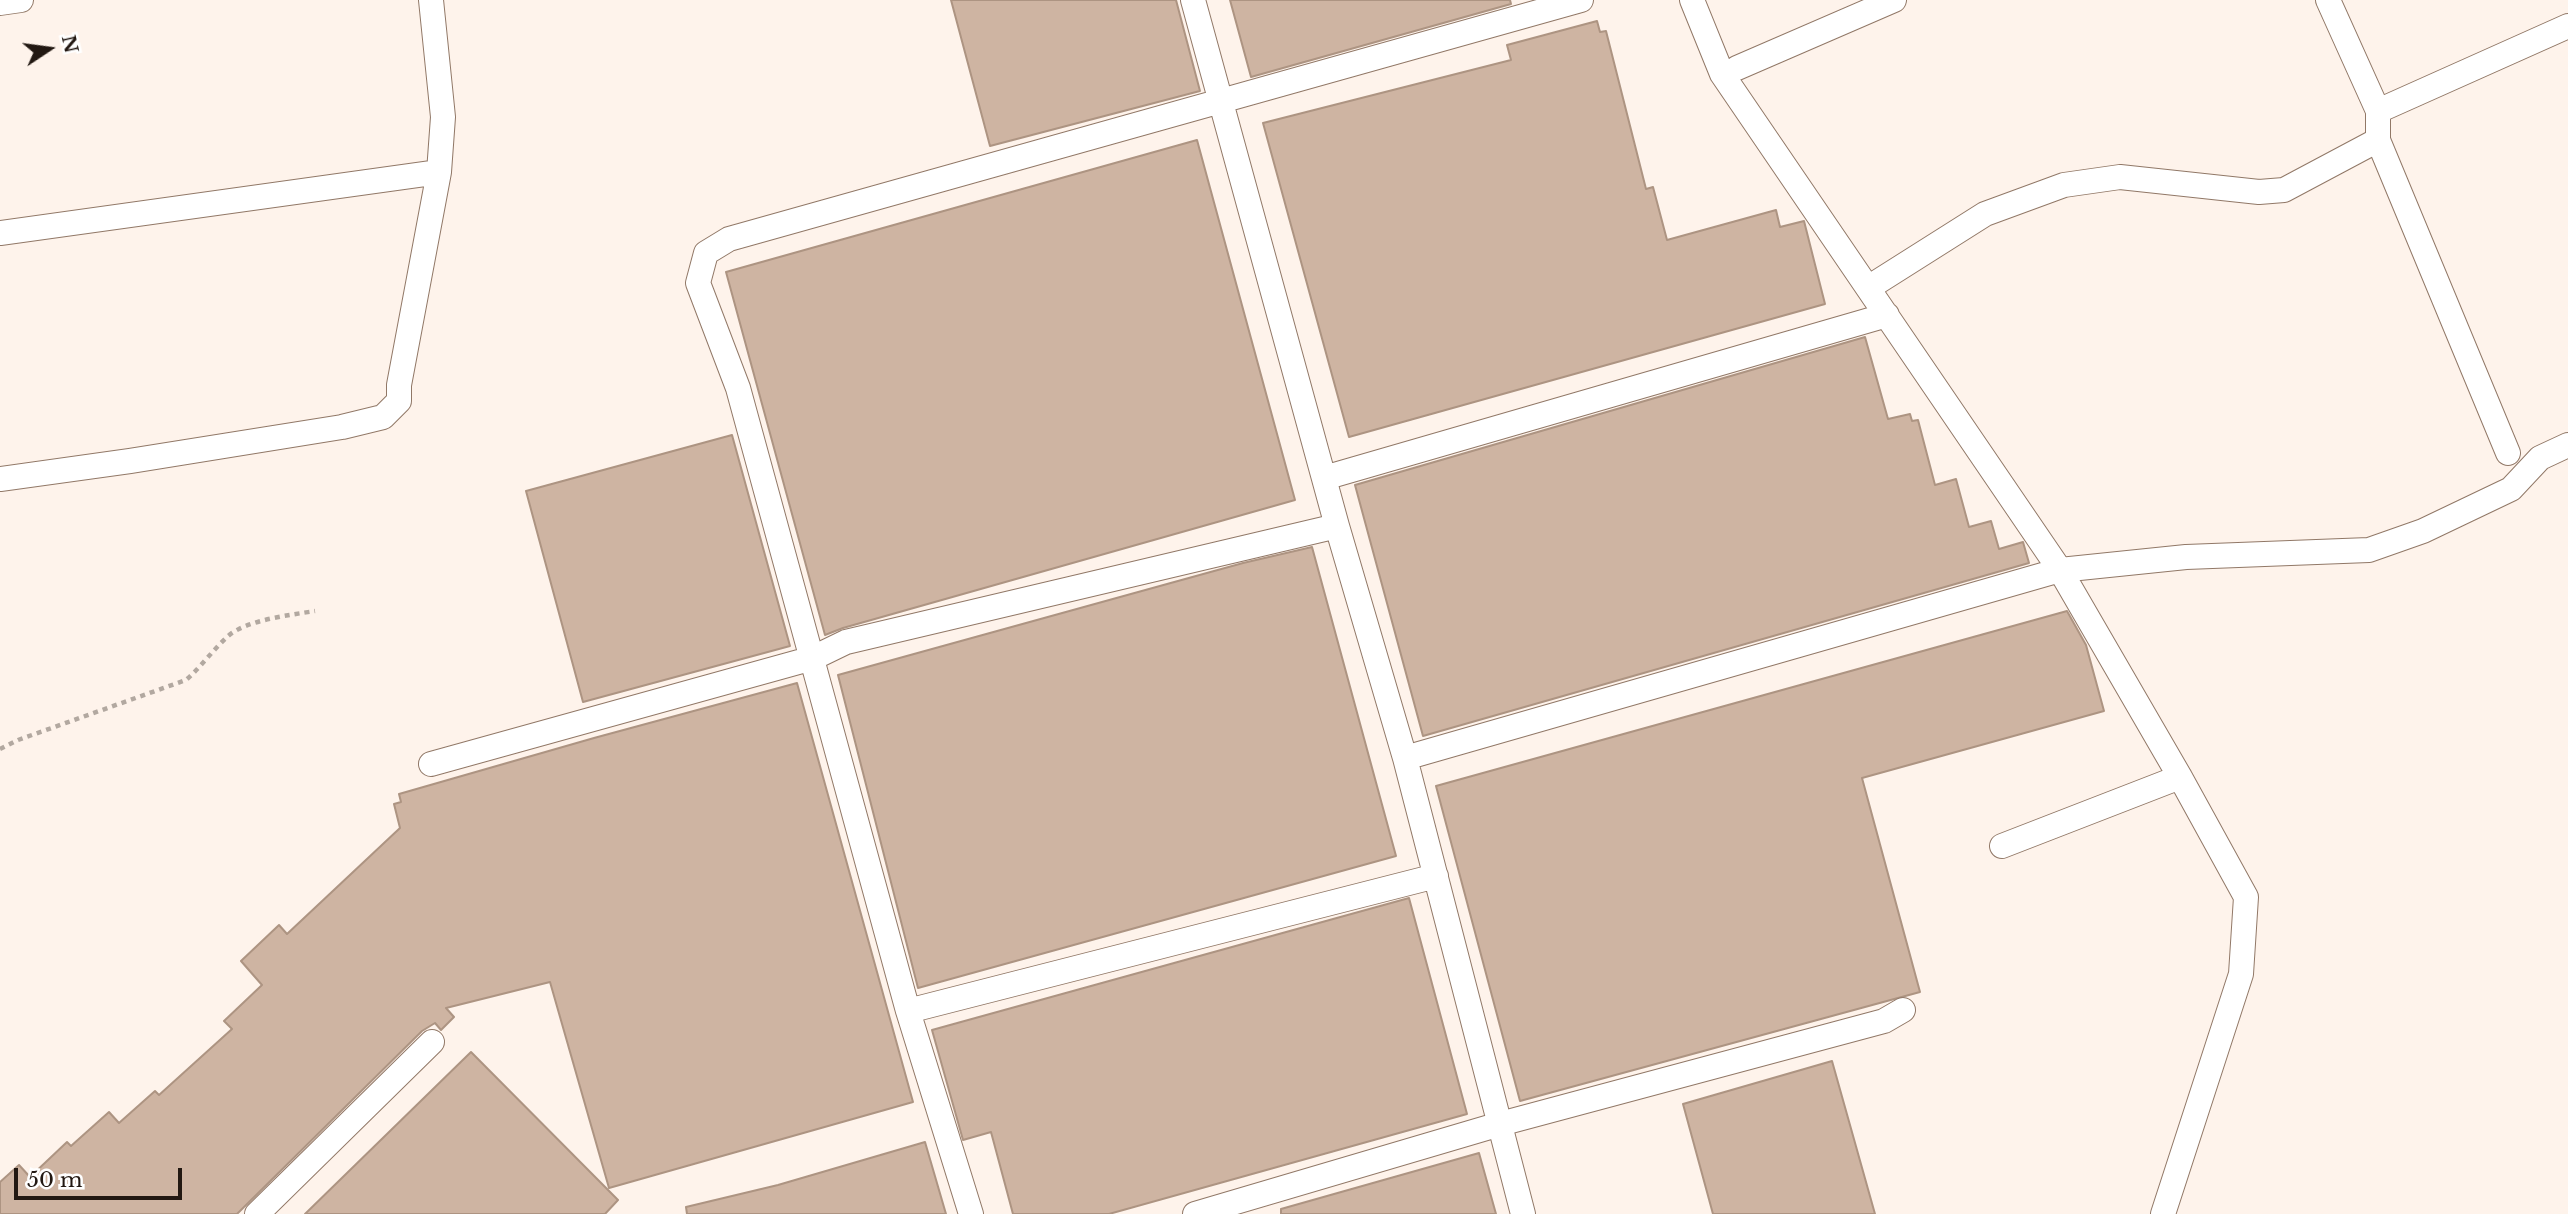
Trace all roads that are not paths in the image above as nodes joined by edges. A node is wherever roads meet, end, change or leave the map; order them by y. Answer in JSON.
{"nodes":[{"id":1,"x":22,"y":0,"type":"edge"},
{"id":2,"x":431,"y":0,"type":"edge"},
{"id":3,"x":1193,"y":0,"type":"edge"},
{"id":4,"x":1581,"y":0,"type":"edge"},
{"id":5,"x":1692,"y":0,"type":"edge"},
{"id":6,"x":1894,"y":0,"type":"edge"},
{"id":7,"x":2328,"y":0,"type":"edge"},
{"id":8,"x":0,"y":3,"type":"edge"},
{"id":9,"x":2568,"y":26,"type":"edge"},
{"id":10,"x":1737,"y":68,"type":"dead end"},
{"id":11,"x":1220,"y":102,"type":"junction"},
{"id":12,"x":2378,"y":111,"type":"junction"},
{"id":13,"x":2378,"y":140,"type":"junction"},
{"id":14,"x":439,"y":173,"type":"junction"},
{"id":15,"x":0,"y":233,"type":"edge"},
{"id":16,"x":1868,"y":288,"type":"junction"},
{"id":17,"x":1887,"y":315,"type":"junction"},
{"id":18,"x":2568,"y":445,"type":"edge"},
{"id":19,"x":2508,"y":453,"type":"dead end"},
{"id":20,"x":1324,"y":478,"type":"junction"},
{"id":21,"x":0,"y":479,"type":"edge"},
{"id":22,"x":1337,"y":526,"type":"junction"},
{"id":23,"x":2060,"y":570,"type":"junction"},
{"id":24,"x":813,"y":658,"type":"junction"},
{"id":25,"x":1405,"y":758,"type":"junction"},
{"id":26,"x":431,"y":764,"type":"dead end"},
{"id":27,"x":2180,"y":777,"type":"junction"},
{"id":28,"x":2002,"y":846,"type":"dead end"},
{"id":29,"x":1436,"y":876,"type":"junction"},
{"id":30,"x":1903,"y":1010,"type":"dead end"},
{"id":31,"x":908,"y":1011,"type":"junction"},
{"id":32,"x":432,"y":1042,"type":"dead end"},
{"id":33,"x":1500,"y":1125,"type":"junction"},
{"id":34,"x":257,"y":1214,"type":"edge"},
{"id":35,"x":971,"y":1214,"type":"edge"},
{"id":36,"x":1195,"y":1214,"type":"edge"},
{"id":37,"x":1523,"y":1214,"type":"edge"},
{"id":38,"x":2163,"y":1214,"type":"edge"}],
"edges":[{"from":1,"to":8,"type":"street"},
{"from":2,"to":14,"type":"street"},
{"from":3,"to":11,"type":"street"},
{"from":4,"to":11,"type":"street"},
{"from":5,"to":16,"type":"street"},
{"from":6,"to":10,"type":"street"},
{"from":7,"to":12,"type":"street"},
{"from":9,"to":12,"type":"street"},
{"from":11,"to":20,"type":"street"},
{"from":11,"to":24,"type":"street"},
{"from":12,"to":13,"type":"street"},
{"from":13,"to":16,"type":"street"},
{"from":13,"to":19,"type":"street"},
{"from":14,"to":15,"type":"street"},
{"from":14,"to":21,"type":"street"},
{"from":16,"to":17,"type":"street"},
{"from":17,"to":20,"type":"street"},
{"from":17,"to":23,"type":"street"},
{"from":18,"to":23,"type":"street"},
{"from":20,"to":22,"type":"street"},
{"from":22,"to":24,"type":"street"},
{"from":22,"to":25,"type":"street"},
{"from":23,"to":25,"type":"street"},
{"from":23,"to":27,"type":"street"},
{"from":24,"to":26,"type":"street"},
{"from":24,"to":31,"type":"street"},
{"from":25,"to":29,"type":"street"},
{"from":27,"to":28,"type":"street"},
{"from":27,"to":38,"type":"street"},
{"from":29,"to":31,"type":"street"},
{"from":29,"to":33,"type":"street"},
{"from":30,"to":33,"type":"street"},
{"from":31,"to":35,"type":"street"},
{"from":32,"to":34,"type":"street"},
{"from":33,"to":36,"type":"street"},
{"from":33,"to":37,"type":"street"}]}
